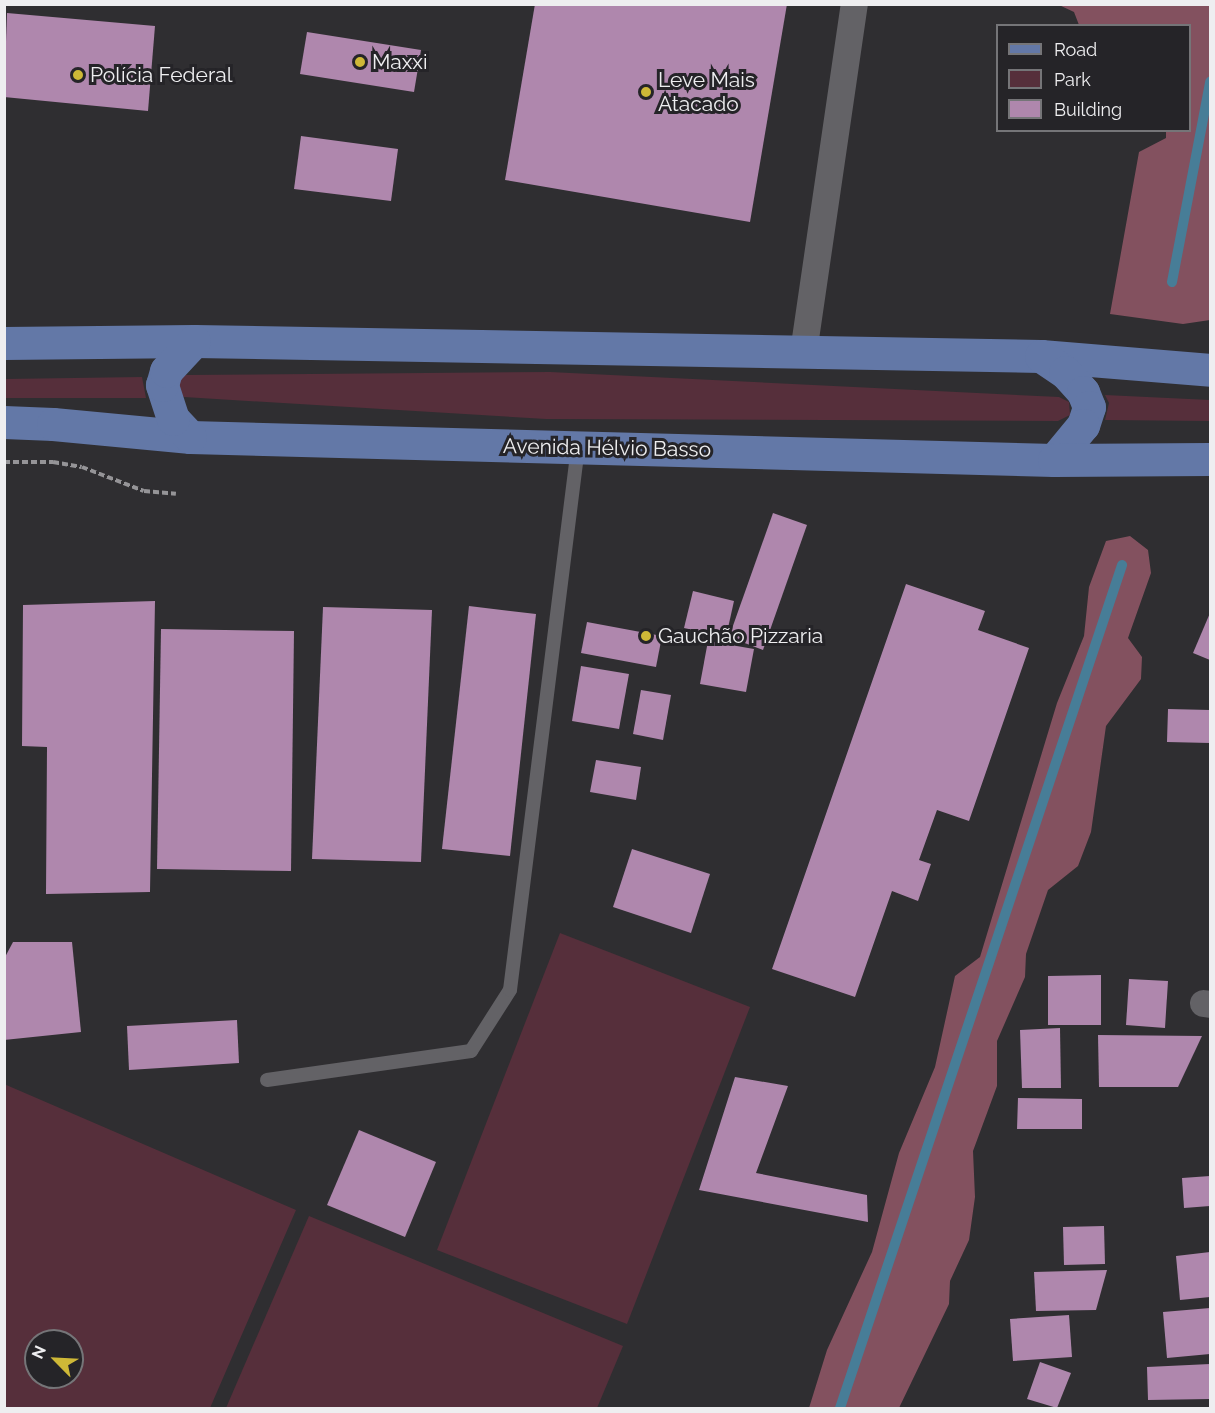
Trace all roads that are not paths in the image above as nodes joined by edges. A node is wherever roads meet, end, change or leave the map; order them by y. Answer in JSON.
{"nodes":[{"id":1,"x":854,"y":4,"type":"edge"},
{"id":2,"x":194,"y":340,"type":"junction"},
{"id":3,"x":4,"y":343,"type":"edge"},
{"id":4,"x":802,"y":352,"type":"junction"},
{"id":5,"x":1041,"y":356,"type":"junction"},
{"id":6,"x":1210,"y":370,"type":"edge"},
{"id":7,"x":4,"y":422,"type":"edge"},
{"id":8,"x":190,"y":437,"type":"junction"},
{"id":9,"x":578,"y":447,"type":"junction"},
{"id":10,"x":1210,"y":459,"type":"edge"},
{"id":11,"x":1054,"y":460,"type":"junction"},
{"id":12,"x":267,"y":1080,"type":"dead end"}],
"edges":[{"from":1,"to":4,"type":"street"},
{"from":2,"to":3,"type":"main road"},
{"from":2,"to":4,"type":"main road"},
{"from":2,"to":8,"type":"main road"},
{"from":4,"to":5,"type":"main road"},
{"from":5,"to":6,"type":"main road"},
{"from":5,"to":11,"type":"main road"},
{"from":7,"to":8,"type":"main road","name":"Avenida Hélvio Basso"},
{"from":8,"to":9,"type":"main road","name":"Avenida Hélvio Basso"},
{"from":9,"to":11,"type":"main road","name":"Avenida Hélvio Basso"},
{"from":9,"to":12,"type":"lane"},
{"from":10,"to":11,"type":"main road","name":"Avenida Hélvio Basso"}]}
